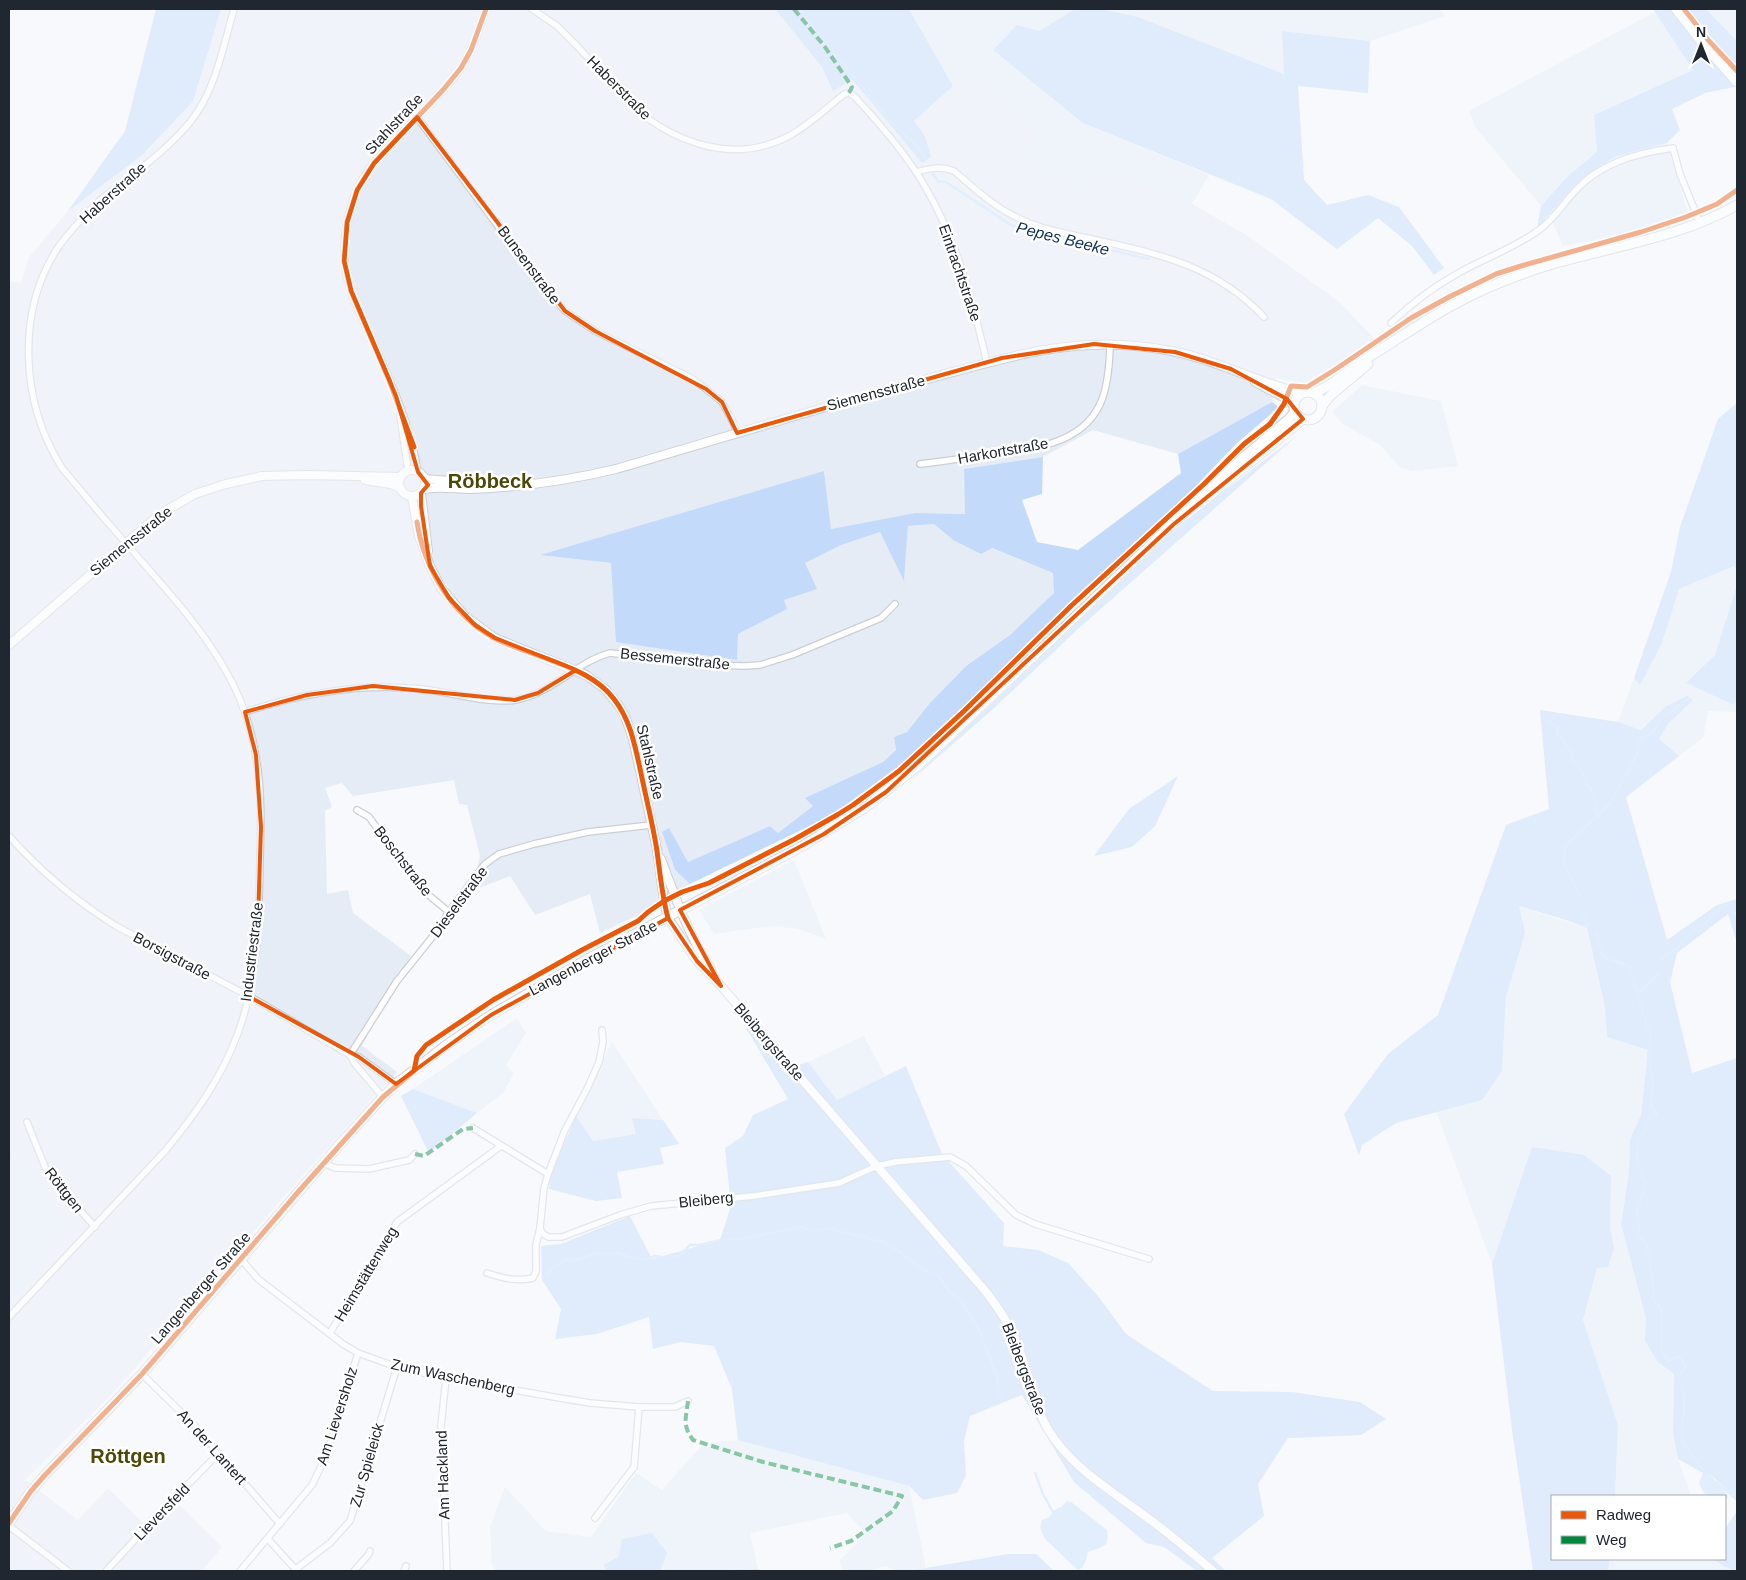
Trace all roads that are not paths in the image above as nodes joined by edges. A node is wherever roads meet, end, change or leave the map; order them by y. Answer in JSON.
{"nodes":[{"id":1,"x":234,"y":9,"type":"edge"},
{"id":2,"x":486,"y":9,"type":"edge"},
{"id":3,"x":532,"y":9,"type":"edge"},
{"id":4,"x":1676,"y":9,"type":"edge"},
{"id":5,"x":1737,"y":82,"type":"edge"},
{"id":6,"x":849,"y":93,"type":"joint"},
{"id":7,"x":418,"y":117,"type":"junction"},
{"id":8,"x":916,"y":172,"type":"junction"},
{"id":9,"x":1737,"y":205,"type":"edge"},
{"id":10,"x":1700,"y":224,"type":"junction"},
{"id":11,"x":1264,"y":317,"type":"dead end"},
{"id":12,"x":1391,"y":323,"type":"dead end"},
{"id":13,"x":1110,"y":345,"type":"junction"},
{"id":14,"x":1378,"y":353,"type":"junction"},
{"id":15,"x":987,"y":363,"type":"junction"},
{"id":16,"x":1248,"y":376,"type":"junction"},
{"id":17,"x":1302,"y":393,"type":"junction"},
{"id":18,"x":1313,"y":393,"type":"junction"},
{"id":19,"x":398,"y":404,"type":"junction"},
{"id":20,"x":1322,"y":406,"type":"junction"},
{"id":21,"x":1294,"y":408,"type":"junction"},
{"id":22,"x":1303,"y":419,"type":"junction"},
{"id":23,"x":737,"y":433,"type":"junction"},
{"id":24,"x":920,"y":464,"type":"dead end"},
{"id":25,"x":408,"y":471,"type":"junction"},
{"id":26,"x":418,"y":472,"type":"junction"},
{"id":27,"x":334,"y":476,"type":"junction"},
{"id":28,"x":400,"y":477,"type":"junction"},
{"id":29,"x":425,"y":479,"type":"junction"},
{"id":30,"x":506,"y":486,"type":"junction"},
{"id":31,"x":400,"y":488,"type":"junction"},
{"id":32,"x":423,"y":491,"type":"junction"},
{"id":33,"x":412,"y":497,"type":"junction"},
{"id":34,"x":1174,"y":524,"type":"junction"},
{"id":35,"x":125,"y":543,"type":"junction"},
{"id":36,"x":430,"y":566,"type":"junction"},
{"id":37,"x":895,"y":604,"type":"dead end"},
{"id":38,"x":9,"y":645,"type":"edge"},
{"id":39,"x":576,"y":670,"type":"junction"},
{"id":40,"x":245,"y":712,"type":"junction"},
{"id":41,"x":357,"y":810,"type":"dead end"},
{"id":42,"x":651,"y":825,"type":"junction"},
{"id":43,"x":9,"y":836,"type":"edge"},
{"id":44,"x":656,"y":848,"type":"junction"},
{"id":45,"x":681,"y":910,"type":"junction"},
{"id":46,"x":449,"y":912,"type":"junction"},
{"id":47,"x":668,"y":918,"type":"junction"},
{"id":48,"x":721,"y":986,"type":"junction"},
{"id":49,"x":248,"y":996,"type":"junction"},
{"id":50,"x":602,"y":1030,"type":"dead end"},
{"id":51,"x":350,"y":1055,"type":"junction"},
{"id":52,"x":396,"y":1084,"type":"junction"},
{"id":53,"x":383,"y":1097,"type":"junction"},
{"id":54,"x":27,"y":1122,"type":"dead end"},
{"id":55,"x":473,"y":1128,"type":"dead end"},
{"id":56,"x":501,"y":1146,"type":"junction"},
{"id":57,"x":415,"y":1154,"type":"dead end"},
{"id":58,"x":324,"y":1163,"type":"junction"},
{"id":59,"x":877,"y":1166,"type":"junction"},
{"id":60,"x":548,"y":1174,"type":"junction"},
{"id":61,"x":95,"y":1227,"type":"junction"},
{"id":62,"x":540,"y":1228,"type":"junction"},
{"id":63,"x":241,"y":1259,"type":"junction"},
{"id":64,"x":1149,"y":1259,"type":"dead end"},
{"id":65,"x":487,"y":1273,"type":"dead end"},
{"id":66,"x":9,"y":1317,"type":"edge"},
{"id":67,"x":330,"y":1333,"type":"junction"},
{"id":68,"x":358,"y":1353,"type":"junction"},
{"id":69,"x":397,"y":1367,"type":"junction"},
{"id":70,"x":142,"y":1374,"type":"junction"},
{"id":71,"x":446,"y":1378,"type":"junction"},
{"id":72,"x":688,"y":1401,"type":"dead end"},
{"id":73,"x":639,"y":1407,"type":"junction"},
{"id":74,"x":218,"y":1454,"type":"junction"},
{"id":75,"x":595,"y":1518,"type":"dead end"},
{"id":76,"x":9,"y":1524,"type":"edge"},
{"id":77,"x":280,"y":1524,"type":"junction"},
{"id":78,"x":268,"y":1539,"type":"junction"},
{"id":79,"x":370,"y":1551,"type":"dead end"},
{"id":80,"x":296,"y":1570,"type":"edge"},
{"id":81,"x":68,"y":1571,"type":"edge"},
{"id":82,"x":106,"y":1571,"type":"edge"},
{"id":83,"x":240,"y":1571,"type":"edge"},
{"id":84,"x":354,"y":1571,"type":"edge"},
{"id":85,"x":447,"y":1571,"type":"edge"},
{"id":86,"x":1213,"y":1571,"type":"edge"}],
"edges":[{"from":1,"to":35,"type":"street","name":"Haberstraße"},
{"from":2,"to":7,"type":"street","name":"Stahlstraße"},
{"from":3,"to":6,"type":"street","name":"Haberstraße"},
{"from":4,"to":5,"type":"main road"},
{"from":6,"to":8,"type":"street","name":"Eintrachtstraße"},
{"from":7,"to":19,"type":"street","name":"Stahlstraße"},
{"from":7,"to":23,"type":"street","name":"Bunsenstraße"},
{"from":8,"to":11,"type":"street"},
{"from":8,"to":15,"type":"street","name":"Eintrachtstraße"},
{"from":9,"to":10,"type":"main road"},
{"from":10,"to":12,"type":"street"},
{"from":10,"to":14,"type":"main road"},
{"from":13,"to":15,"type":"street","name":"Siemensstraße"},
{"from":13,"to":16,"type":"street","name":"Siemensstraße"},
{"from":13,"to":24,"type":"street","name":"Harkortstraße"},
{"from":14,"to":18,"type":"main road"},
{"from":14,"to":20,"type":"main road"},
{"from":15,"to":23,"type":"street","name":"Siemensstraße"},
{"from":16,"to":17,"type":"street","name":"Siemensstraße"},
{"from":16,"to":21,"type":"street","name":"Siemensstraße"},
{"from":17,"to":18,"type":"main road"},
{"from":17,"to":21,"type":"main road"},
{"from":18,"to":20,"type":"main road"},
{"from":19,"to":25,"type":"street","name":"Stahlstraße"},
{"from":19,"to":26,"type":"street","name":"Stahlstraße"},
{"from":20,"to":22,"type":"main road"},
{"from":21,"to":22,"type":"main road"},
{"from":21,"to":34,"type":"main road","name":"Langenberger Straße"},
{"from":22,"to":34,"type":"main road","name":"Langenberger Straße"},
{"from":23,"to":30,"type":"street","name":"Siemensstraße"},
{"from":25,"to":26,"type":"street"},
{"from":25,"to":28,"type":"street"},
{"from":26,"to":29,"type":"street"},
{"from":27,"to":28,"type":"street","name":"Siemensstraße"},
{"from":27,"to":31,"type":"street","name":"Siemensstraße"},
{"from":27,"to":35,"type":"street","name":"Siemensstraße"},
{"from":28,"to":31,"type":"street"},
{"from":29,"to":30,"type":"street","name":"Siemensstraße"},
{"from":29,"to":32,"type":"street"},
{"from":30,"to":32,"type":"street","name":"Siemensstraße"},
{"from":31,"to":33,"type":"street"},
{"from":32,"to":33,"type":"street"},
{"from":32,"to":36,"type":"street","name":"Stahlstraße"},
{"from":33,"to":36,"type":"street","name":"Stahlstraße"},
{"from":34,"to":45,"type":"main road","name":"Langenberger Straße"},
{"from":35,"to":38,"type":"street","name":"Siemensstraße"},
{"from":35,"to":40,"type":"street","name":"Industriestraße"},
{"from":36,"to":39,"type":"street","name":"Stahlstraße"},
{"from":37,"to":39,"type":"street","name":"Bessemerstraße"},
{"from":39,"to":40,"type":"street","name":"Bessemerstraße"},
{"from":39,"to":42,"type":"street","name":"Stahlstraße"},
{"from":40,"to":49,"type":"street","name":"Industriestraße"},
{"from":41,"to":46,"type":"street","name":"Boschstraße"},
{"from":42,"to":44,"type":"street","name":"Stahlstraße"},
{"from":42,"to":46,"type":"street","name":"Dieselstraße"},
{"from":43,"to":49,"type":"street","name":"Borsigstraße"},
{"from":44,"to":45,"type":"street","name":"Stahlstraße"},
{"from":44,"to":47,"type":"street","name":"Stahlstraße"},
{"from":45,"to":47,"type":"main road","name":"Langenberger Straße"},
{"from":45,"to":48,"type":"street","name":"Bleibergstraße"},
{"from":46,"to":51,"type":"street","name":"Dieselstraße"},
{"from":47,"to":48,"type":"street","name":"Bleibergstraße"},
{"from":47,"to":52,"type":"main road","name":"Langenberger Straße"},
{"from":48,"to":59,"type":"street","name":"Bleibergstraße"},
{"from":49,"to":51,"type":"street","name":"Borsigstraße"},
{"from":49,"to":61,"type":"street","name":"Industriestraße"},
{"from":50,"to":60,"type":"street"},
{"from":51,"to":52,"type":"street","name":"Borsigstraße"},
{"from":51,"to":53,"type":"street","name":"Borsigstraße"},
{"from":52,"to":53,"type":"main road","name":"Langenberger Straße"},
{"from":53,"to":58,"type":"main road","name":"Langenberger Straße"},
{"from":54,"to":61,"type":"street","name":"Röttgen"},
{"from":55,"to":56,"type":"street"},
{"from":56,"to":60,"type":"street"},
{"from":56,"to":67,"type":"street","name":"Heimstättenweg"},
{"from":57,"to":58,"type":"street"},
{"from":58,"to":63,"type":"main road","name":"Langenberger Straße"},
{"from":59,"to":62,"type":"street","name":"Bleiberg"},
{"from":59,"to":64,"type":"street"},
{"from":59,"to":86,"type":"street","name":"Bleibergstraße"},
{"from":60,"to":62,"type":"street"},
{"from":61,"to":66,"type":"street","name":"Industriestraße"},
{"from":62,"to":65,"type":"street"},
{"from":63,"to":67,"type":"street","name":"Zum Waschenberg"},
{"from":63,"to":70,"type":"main road","name":"Langenberger Straße"},
{"from":67,"to":68,"type":"street","name":"Zum Waschenberg"},
{"from":68,"to":69,"type":"street","name":"Zum Waschenberg"},
{"from":68,"to":77,"type":"street","name":"Am Lieversholz"},
{"from":69,"to":71,"type":"street","name":"Zum Waschenberg"},
{"from":69,"to":80,"type":"street","name":"Zur Spieleick"},
{"from":70,"to":74,"type":"street","name":"An der Lantert"},
{"from":70,"to":76,"type":"main road","name":"Langenberger Straße"},
{"from":71,"to":73,"type":"street","name":"Zum Waschenberg"},
{"from":71,"to":85,"type":"street","name":"Am Hackland"},
{"from":72,"to":73,"type":"street","name":"Zum Waschenberg"},
{"from":73,"to":75,"type":"street"},
{"from":74,"to":77,"type":"street","name":"An der Lantert"},
{"from":74,"to":82,"type":"street","name":"Lieversfeld"},
{"from":76,"to":81,"type":"street"},
{"from":77,"to":78,"type":"street","name":"Am Lieversholz"},
{"from":78,"to":80,"type":"street"},
{"from":78,"to":83,"type":"street","name":"Am Lieversholz"},
{"from":79,"to":84,"type":"street"}]}
